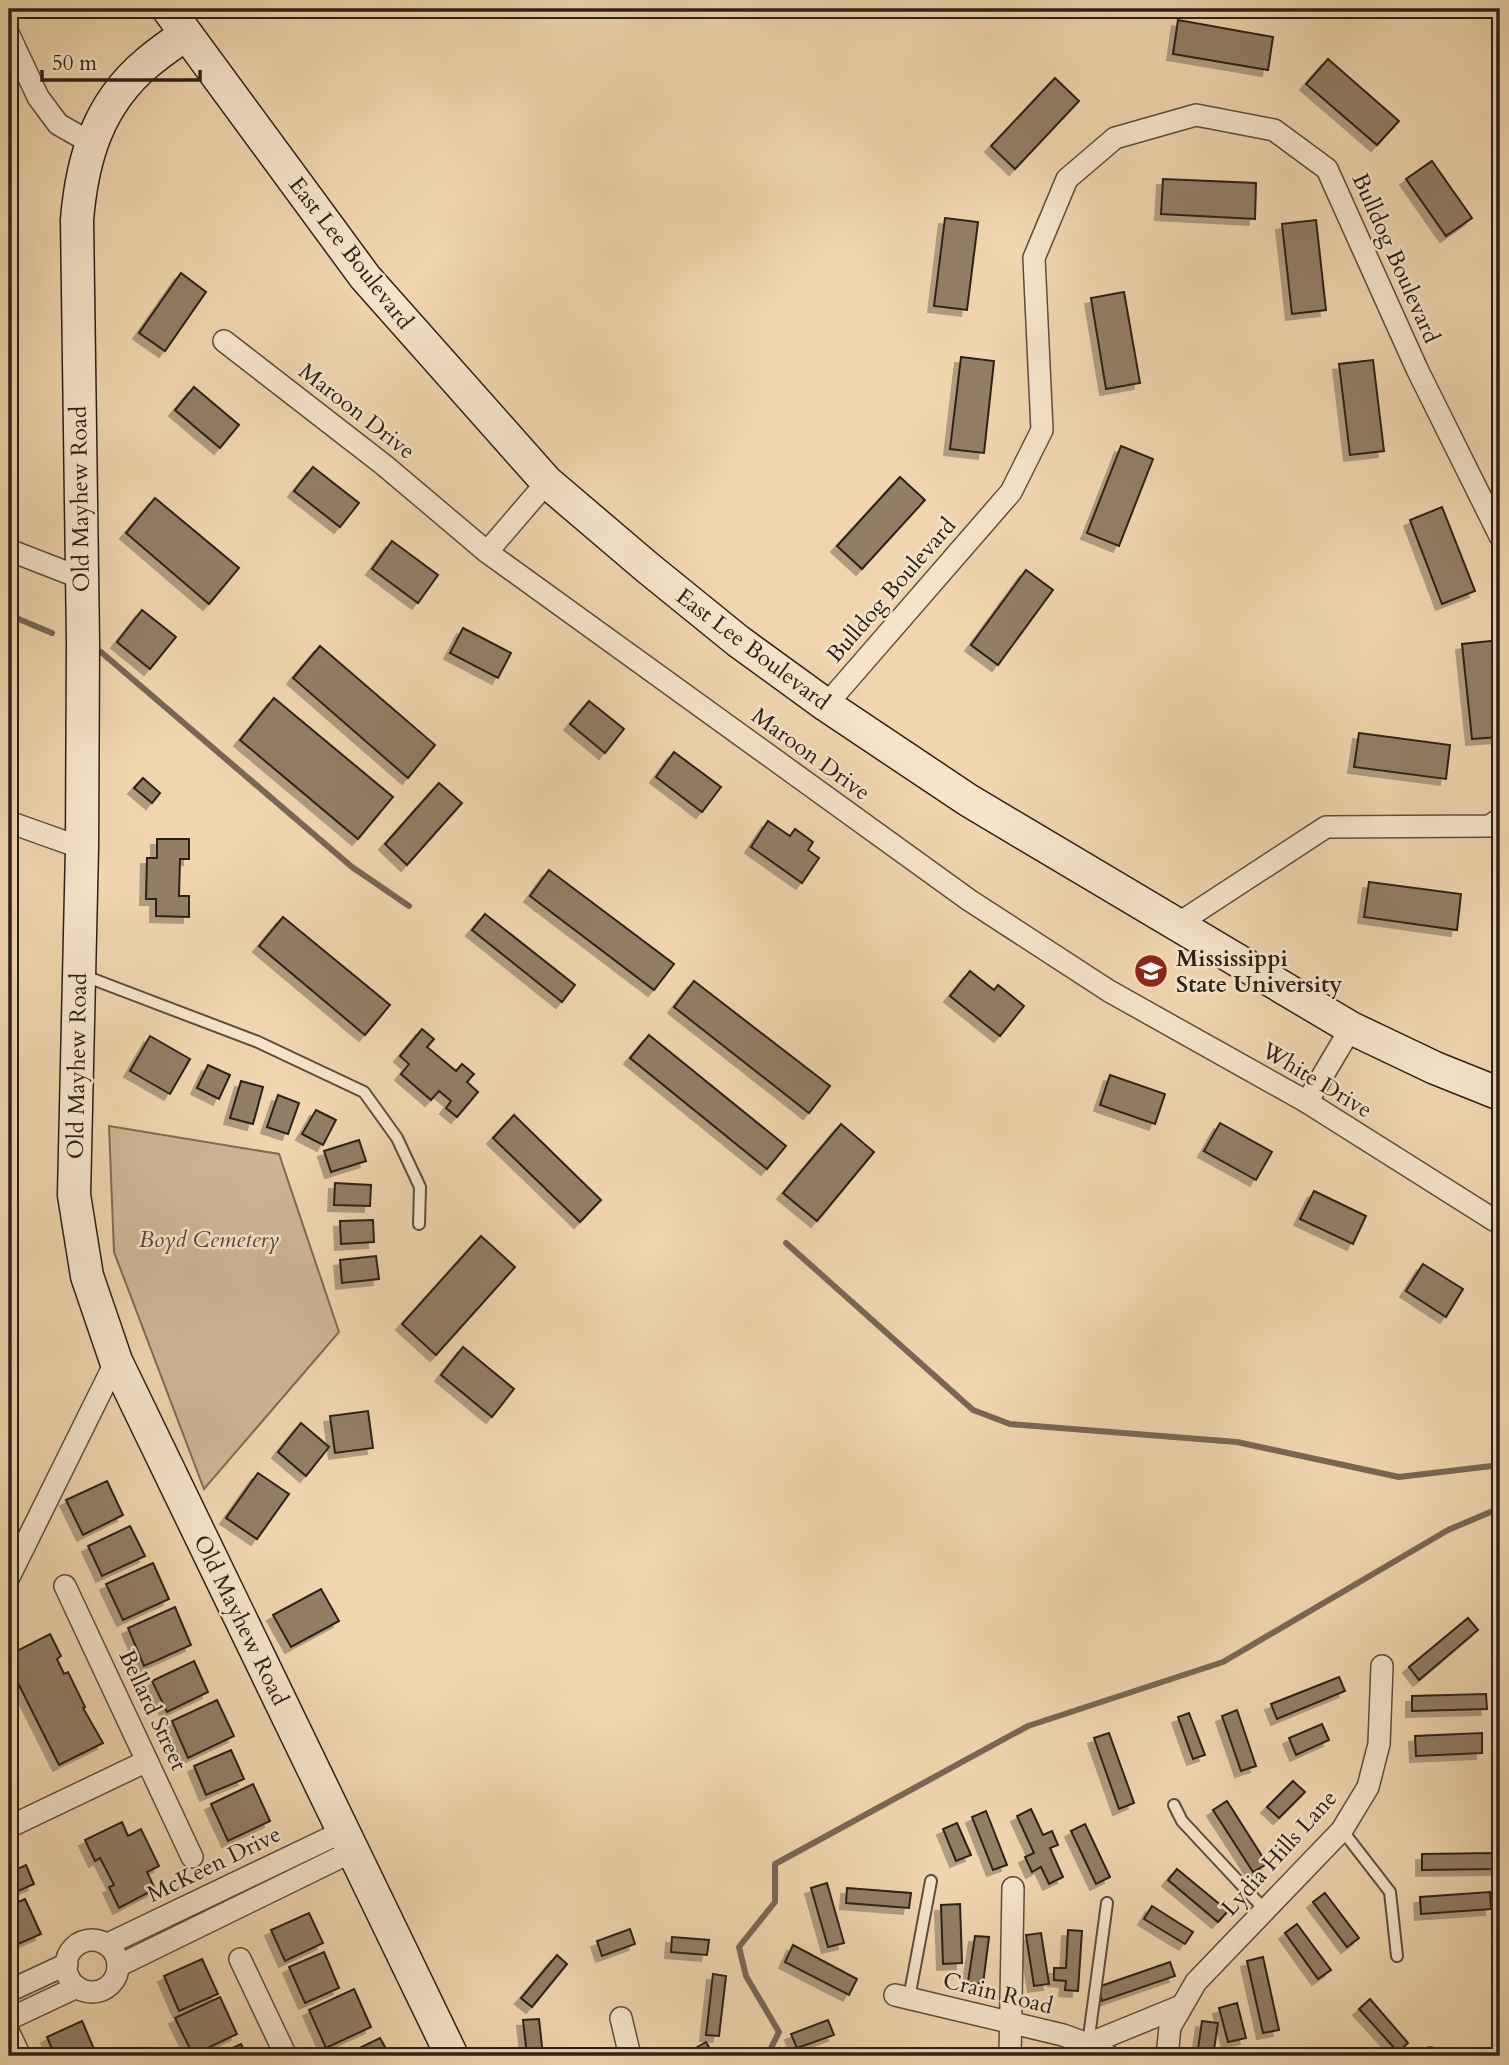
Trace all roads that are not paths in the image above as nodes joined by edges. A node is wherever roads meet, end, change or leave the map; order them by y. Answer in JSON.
{"nodes":[{"id":1,"x":177,"y":21,"type":"edge"},
{"id":2,"x":9,"y":35,"type":"edge"},
{"id":3,"x":91,"y":143,"type":"junction"},
{"id":4,"x":224,"y":341,"type":"dead end"},
{"id":5,"x":547,"y":482,"type":"junction"},
{"id":6,"x":1500,"y":536,"type":"edge"},
{"id":7,"x":9,"y":550,"type":"edge"},
{"id":8,"x":487,"y":552,"type":"junction"},
{"id":9,"x":81,"y":578,"type":"junction"},
{"id":10,"x":826,"y":705,"type":"junction"},
{"id":11,"x":1500,"y":819,"type":"edge"},
{"id":12,"x":9,"y":822,"type":"edge"},
{"id":13,"x":82,"y":848,"type":"junction"},
{"id":14,"x":1176,"y":925,"type":"junction"},
{"id":15,"x":79,"y":974,"type":"junction"},
{"id":16,"x":1109,"y":991,"type":"joint"},
{"id":17,"x":1351,"y":1028,"type":"junction"},
{"id":18,"x":1500,"y":1094,"type":"edge"},
{"id":19,"x":1307,"y":1102,"type":"junction"},
{"id":20,"x":1494,"y":1220,"type":"dead end"},
{"id":21,"x":419,"y":1224,"type":"dead end"},
{"id":22,"x":116,"y":1360,"type":"junction"},
{"id":23,"x":9,"y":1577,"type":"edge"},
{"id":24,"x":65,"y":1586,"type":"dead end"},
{"id":25,"x":1382,"y":1666,"type":"dead end"},
{"id":26,"x":147,"y":1761,"type":"junction"},
{"id":27,"x":1174,"y":1805,"type":"dead end"},
{"id":28,"x":9,"y":1827,"type":"edge"},
{"id":29,"x":1342,"y":1830,"type":"junction"},
{"id":30,"x":348,"y":1841,"type":"junction"},
{"id":31,"x":192,"y":1857,"type":"dead end"},
{"id":32,"x":931,"y":1881,"type":"dead end"},
{"id":33,"x":1013,"y":1888,"type":"dead end"},
{"id":34,"x":1107,"y":1903,"type":"dead end"},
{"id":35,"x":1265,"y":1910,"type":"junction"},
{"id":36,"x":108,"y":1944,"type":"junction"},
{"id":37,"x":1397,"y":1956,"type":"dead end"},
{"id":38,"x":240,"y":1959,"type":"dead end"},
{"id":39,"x":66,"y":1964,"type":"junction"},
{"id":40,"x":118,"y":1966,"type":"junction"},
{"id":41,"x":77,"y":1987,"type":"junction"},
{"id":42,"x":9,"y":1991,"type":"edge"},
{"id":43,"x":902,"y":1997,"type":"joint"},
{"id":44,"x":1181,"y":2006,"type":"junction"},
{"id":45,"x":621,"y":2018,"type":"dead end"},
{"id":46,"x":9,"y":2019,"type":"edge"},
{"id":47,"x":1010,"y":2023,"type":"junction"},
{"id":48,"x":9,"y":2033,"type":"edge"},
{"id":49,"x":1088,"y":2045,"type":"junction"},
{"id":50,"x":20,"y":2056,"type":"edge"},
{"id":51,"x":286,"y":2056,"type":"edge"},
{"id":52,"x":452,"y":2056,"type":"edge"},
{"id":53,"x":630,"y":2056,"type":"edge"},
{"id":54,"x":1010,"y":2056,"type":"edge"},
{"id":55,"x":1109,"y":2056,"type":"edge"},
{"id":56,"x":1167,"y":2056,"type":"edge"}],
"edges":[{"from":1,"to":3,"type":"street","name":"Old Mayhew Road"},
{"from":1,"to":5,"type":"street","name":"East Lee Boulevard"},
{"from":2,"to":3,"type":"street"},
{"from":3,"to":9,"type":"street","name":"Old Mayhew Road"},
{"from":4,"to":8,"type":"street","name":"Maroon Drive"},
{"from":5,"to":8,"type":"street"},
{"from":5,"to":10,"type":"street","name":"East Lee Boulevard"},
{"from":6,"to":10,"type":"street","name":"Bulldog Boulevard"},
{"from":7,"to":9,"type":"street"},
{"from":8,"to":16,"type":"street","name":"Maroon Drive"},
{"from":9,"to":13,"type":"street","name":"Old Mayhew Road"},
{"from":10,"to":14,"type":"street","name":"East Lee Boulevard"},
{"from":11,"to":14,"type":"street"},
{"from":12,"to":13,"type":"street"},
{"from":13,"to":15,"type":"street","name":"Old Mayhew Road"},
{"from":14,"to":17,"type":"street","name":"East Lee Boulevard"},
{"from":15,"to":21,"type":"lane"},
{"from":15,"to":22,"type":"street","name":"Old Mayhew Road"},
{"from":16,"to":19,"type":"street","name":"White Drive"},
{"from":17,"to":18,"type":"street","name":"East Lee Boulevard"},
{"from":17,"to":19,"type":"street"},
{"from":19,"to":20,"type":"street","name":"White Drive"},
{"from":22,"to":23,"type":"street"},
{"from":22,"to":30,"type":"street","name":"Old Mayhew Road"},
{"from":24,"to":26,"type":"street","name":"Bellard Street"},
{"from":25,"to":29,"type":"street","name":"Lydia Hills Lane"},
{"from":26,"to":28,"type":"street"},
{"from":26,"to":31,"type":"street","name":"Bellard Street"},
{"from":27,"to":35,"type":"lane"},
{"from":29,"to":35,"type":"street","name":"Lydia Hills Lane"},
{"from":29,"to":37,"type":"lane"},
{"from":30,"to":36,"type":"street","name":"McKeen Drive"},
{"from":30,"to":40,"type":"street"},
{"from":30,"to":52,"type":"street","name":"Old Mayhew Road"},
{"from":32,"to":43,"type":"lane"},
{"from":33,"to":47,"type":"street"},
{"from":34,"to":49,"type":"lane"},
{"from":35,"to":44,"type":"street","name":"Lydia Hills Lane"},
{"from":36,"to":39,"type":"street","name":"McKeen Drive"},
{"from":36,"to":40,"type":"street"},
{"from":38,"to":51,"type":"street"},
{"from":39,"to":41,"type":"street"},
{"from":39,"to":42,"type":"street","name":"McKeen Drive"},
{"from":40,"to":41,"type":"street"},
{"from":41,"to":46,"type":"street"},
{"from":43,"to":47,"type":"street","name":"Crain Road"},
{"from":44,"to":49,"type":"street"},
{"from":44,"to":56,"type":"street","name":"Lydia Hills Lane"},
{"from":45,"to":53,"type":"street"},
{"from":47,"to":49,"type":"street","name":"Crain Road"},
{"from":47,"to":54,"type":"street"},
{"from":48,"to":50,"type":"street"},
{"from":49,"to":55,"type":"street","name":"Crain Road"}]}
